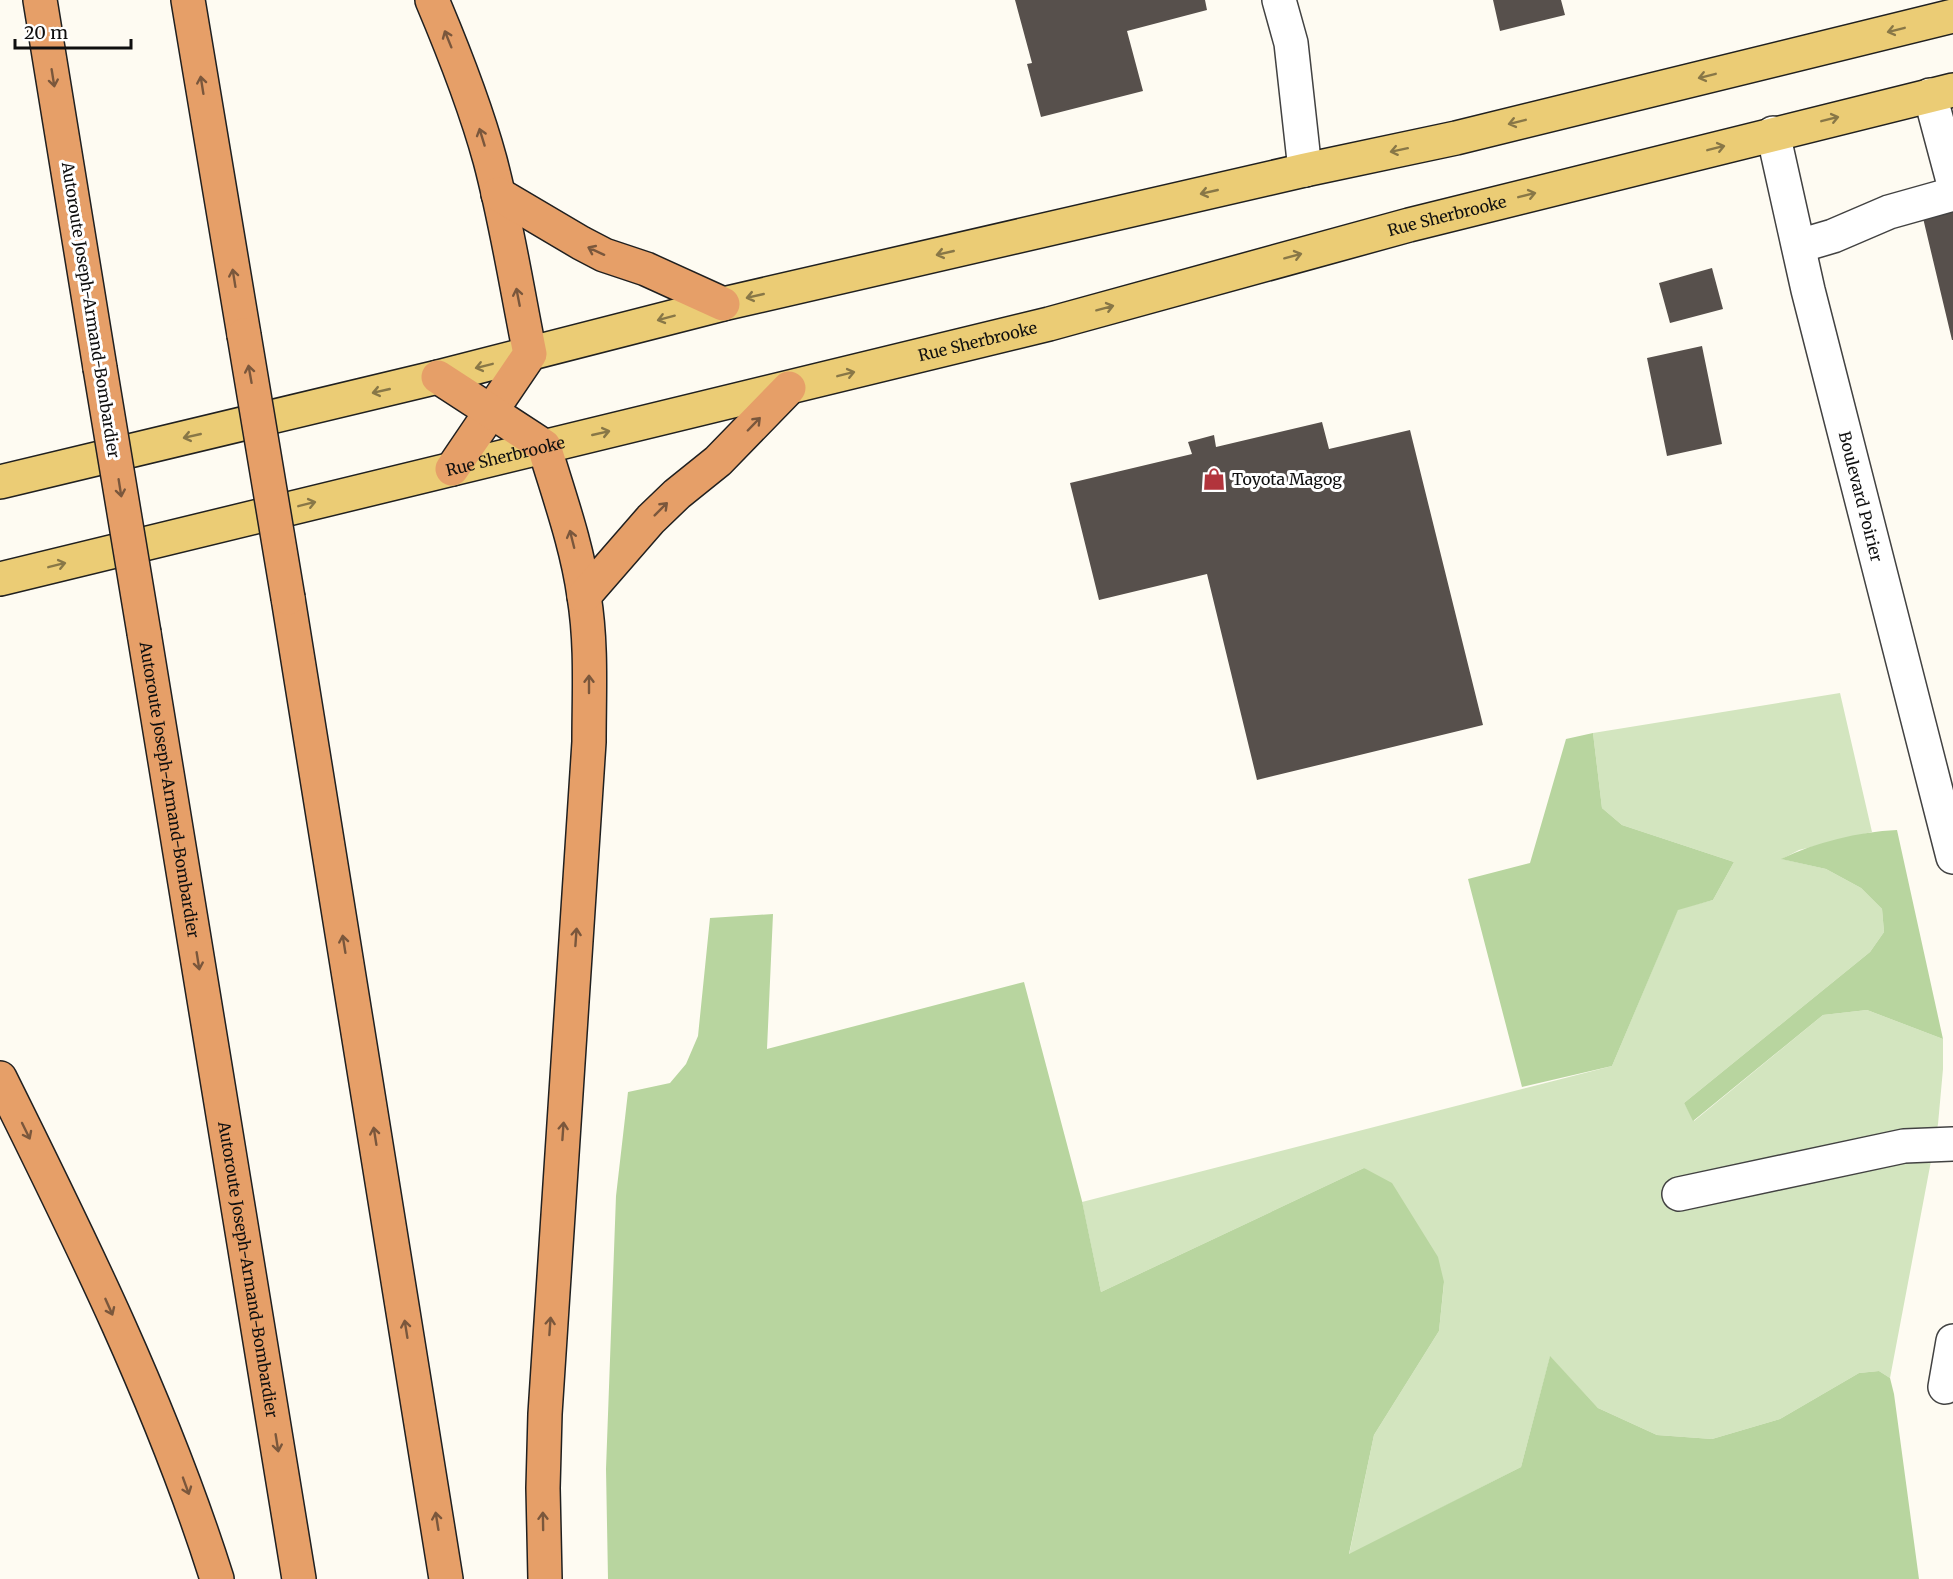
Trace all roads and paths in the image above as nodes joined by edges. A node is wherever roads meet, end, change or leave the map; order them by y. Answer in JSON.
{"nodes":[{"id":1,"x":40,"y":0,"type":"edge"},
{"id":2,"x":188,"y":0,"type":"edge"},
{"id":3,"x":432,"y":0,"type":"edge"},
{"id":4,"x":1280,"y":0,"type":"edge"},
{"id":5,"x":1953,"y":16,"type":"edge"},
{"id":6,"x":1941,"y":93,"type":"edge"},
{"id":7,"x":1773,"y":133,"type":"junction"},
{"id":8,"x":1305,"y":170,"type":"junction"},
{"id":9,"x":1953,"y":181,"type":"edge"},
{"id":10,"x":498,"y":194,"type":"junction"},
{"id":11,"x":1953,"y":194,"type":"edge"},
{"id":12,"x":1799,"y":246,"type":"junction"},
{"id":13,"x":723,"y":303,"type":"junction"},
{"id":14,"x":530,"y":354,"type":"junction"},
{"id":15,"x":438,"y":377,"type":"junction"},
{"id":16,"x":789,"y":388,"type":"junction"},
{"id":17,"x":492,"y":412,"type":"junction"},
{"id":18,"x":544,"y":446,"type":"junction"},
{"id":19,"x":452,"y":469,"type":"junction"},
{"id":20,"x":0,"y":482,"type":"edge"},
{"id":21,"x":0,"y":579,"type":"edge"},
{"id":22,"x":584,"y":596,"type":"junction"},
{"id":23,"x":1951,"y":838,"type":"edge"},
{"id":24,"x":0,"y":1078,"type":"edge"},
{"id":25,"x":1953,"y":1144,"type":"edge"},
{"id":26,"x":1679,"y":1194,"type":"dead end"},
{"id":27,"x":1953,"y":1341,"type":"edge"},
{"id":28,"x":1945,"y":1387,"type":"dead end"},
{"id":29,"x":217,"y":1579,"type":"edge"},
{"id":30,"x":299,"y":1579,"type":"edge"},
{"id":31,"x":446,"y":1579,"type":"edge"},
{"id":32,"x":545,"y":1579,"type":"edge"}],
"edges":[{"from":1,"to":30,"type":"highway","name":"Autoroute Joseph-Armand-Bombardier","one_way":true,"bridge":true},
{"from":31,"to":2,"type":"highway","one_way":true,"bridge":true},
{"from":10,"to":3,"type":"highway","one_way":true},
{"from":4,"to":8,"type":"street"},
{"from":5,"to":8,"type":"main road","one_way":true},
{"from":7,"to":6,"type":"main road","name":"Rue Sherbrooke","one_way":true},
{"from":6,"to":9,"type":"street"},
{"from":7,"to":12,"type":"street","name":"Boulevard Poirier"},
{"from":16,"to":7,"type":"main road","name":"Rue Sherbrooke","one_way":true},
{"from":8,"to":13,"type":"main road","one_way":true},
{"from":13,"to":10,"type":"highway","one_way":true},
{"from":14,"to":10,"type":"highway","one_way":true},
{"from":11,"to":12,"type":"street"},
{"from":12,"to":23,"type":"street","name":"Boulevard Poirier"},
{"from":13,"to":14,"type":"main road","one_way":true},
{"from":14,"to":15,"type":"main road","one_way":true},
{"from":14,"to":17,"type":"highway"},
{"from":15,"to":17,"type":"highway"},
{"from":15,"to":20,"type":"main road","one_way":true},
{"from":18,"to":16,"type":"main road","name":"Rue Sherbrooke","one_way":true},
{"from":22,"to":16,"type":"highway","one_way":true},
{"from":17,"to":18,"type":"highway"},
{"from":17,"to":19,"type":"highway"},
{"from":18,"to":19,"type":"main road","name":"Rue Sherbrooke"},
{"from":22,"to":18,"type":"highway","one_way":true},
{"from":21,"to":19,"type":"main road","name":"Rue Sherbrooke","one_way":true},
{"from":32,"to":22,"type":"highway","one_way":true},
{"from":24,"to":29,"type":"highway","one_way":true},
{"from":25,"to":26,"type":"street"},
{"from":27,"to":28,"type":"street"}]}
